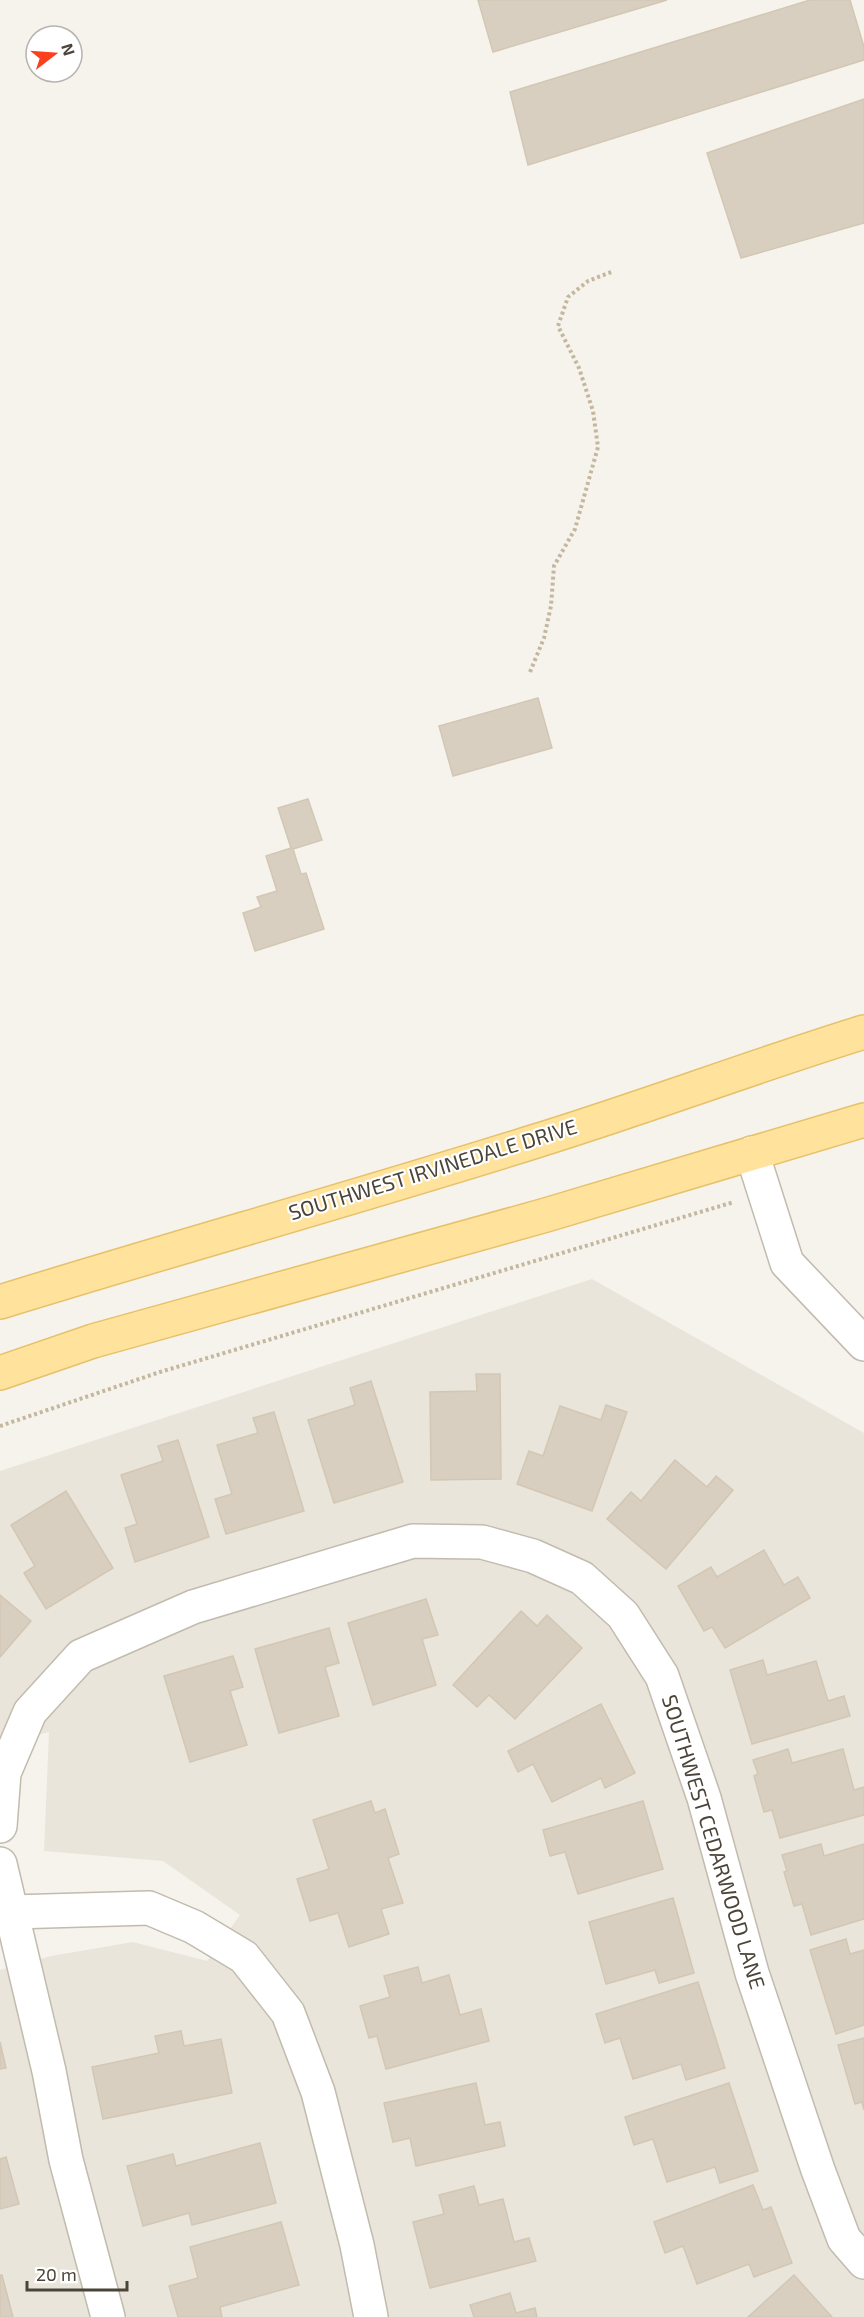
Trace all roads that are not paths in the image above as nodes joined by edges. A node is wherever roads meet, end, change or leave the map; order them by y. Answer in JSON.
{"nodes":[{"id":1,"x":864,"y":1032,"type":"edge"},
{"id":2,"x":864,"y":1120,"type":"edge"},
{"id":3,"x":752,"y":1153,"type":"junction"},
{"id":4,"x":0,"y":1302,"type":"edge"},
{"id":5,"x":864,"y":1344,"type":"edge"},
{"id":6,"x":0,"y":1373,"type":"edge"},
{"id":7,"x":0,"y":1826,"type":"edge"},
{"id":8,"x":0,"y":1864,"type":"edge"},
{"id":9,"x":6,"y":1914,"type":"edge"},
{"id":10,"x":864,"y":2262,"type":"edge"},
{"id":11,"x":108,"y":2317,"type":"edge"},
{"id":12,"x":371,"y":2317,"type":"edge"}],
"edges":[{"from":1,"to":4,"type":"main road","name":"SOUTHWEST IRVINEDALE DRIVE"},
{"from":2,"to":3,"type":"main road"},
{"from":3,"to":5,"type":"street"},
{"from":3,"to":6,"type":"main road"},
{"from":7,"to":10,"type":"street","name":"SOUTHWEST CEDARWOOD LANE"},
{"from":8,"to":9,"type":"street"},
{"from":9,"to":11,"type":"street"},
{"from":9,"to":12,"type":"street"}]}
